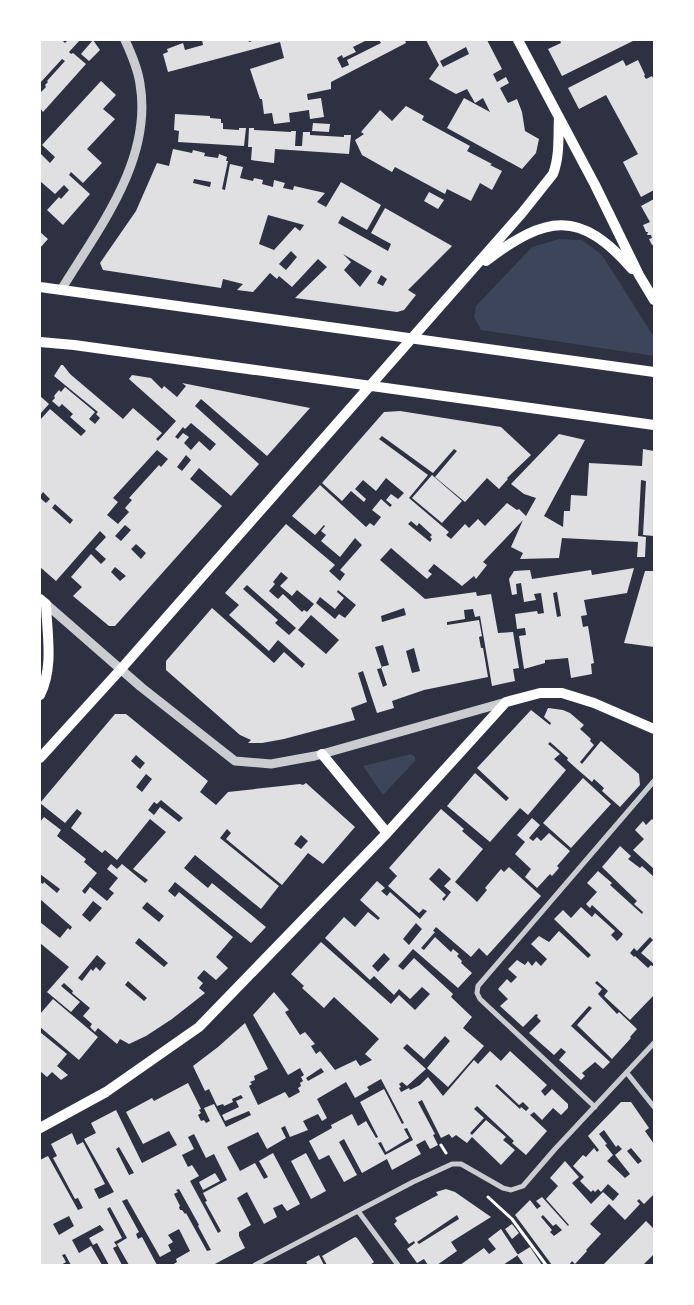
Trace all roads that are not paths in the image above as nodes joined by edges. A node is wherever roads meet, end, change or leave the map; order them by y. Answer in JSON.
{"nodes":[{"id":1,"x":125,"y":40,"type":"edge"},
{"id":2,"x":518,"y":40,"type":"edge"},
{"id":3,"x":558,"y":117,"type":"junction"},
{"id":4,"x":639,"y":275,"type":"junction"},
{"id":5,"x":468,"y":276,"type":"junction"},
{"id":6,"x":40,"y":287,"type":"edge"},
{"id":7,"x":61,"y":290,"type":"junction"},
{"id":8,"x":654,"y":300,"type":"edge"},
{"id":9,"x":412,"y":338,"type":"junction"},
{"id":10,"x":40,"y":342,"type":"edge"},
{"id":11,"x":654,"y":372,"type":"edge"},
{"id":12,"x":370,"y":386,"type":"junction"},
{"id":13,"x":654,"y":424,"type":"edge"},
{"id":14,"x":43,"y":601,"type":"edge"},
{"id":15,"x":121,"y":669,"type":"junction"},
{"id":16,"x":40,"y":695,"type":"edge"},
{"id":17,"x":506,"y":702,"type":"junction"},
{"id":18,"x":654,"y":729,"type":"edge"},
{"id":19,"x":322,"y":754,"type":"junction"},
{"id":20,"x":40,"y":758,"type":"edge"},
{"id":21,"x":654,"y":781,"type":"edge"},
{"id":22,"x":387,"y":833,"type":"junction"},
{"id":23,"x":654,"y":1043,"type":"edge"},
{"id":24,"x":627,"y":1073,"type":"junction"},
{"id":25,"x":595,"y":1107,"type":"junction"},
{"id":26,"x":654,"y":1107,"type":"edge"},
{"id":27,"x":40,"y":1128,"type":"edge"},
{"id":28,"x":358,"y":1211,"type":"junction"},
{"id":29,"x":255,"y":1265,"type":"edge"},
{"id":30,"x":398,"y":1265,"type":"edge"}],
"edges":[{"from":1,"to":7,"type":"street"},
{"from":2,"to":3,"type":"main road"},
{"from":3,"to":4,"type":"main road"},
{"from":3,"to":5,"type":"main road"},
{"from":4,"to":5,"type":"main road"},
{"from":4,"to":8,"type":"main road"},
{"from":5,"to":9,"type":"main road"},
{"from":6,"to":7,"type":"main road"},
{"from":7,"to":9,"type":"main road"},
{"from":9,"to":11,"type":"main road"},
{"from":9,"to":12,"type":"main road"},
{"from":10,"to":12,"type":"main road"},
{"from":12,"to":13,"type":"main road"},
{"from":12,"to":15,"type":"main road"},
{"from":14,"to":15,"type":"street"},
{"from":14,"to":16,"type":"main road"},
{"from":15,"to":19,"type":"street"},
{"from":15,"to":20,"type":"main road"},
{"from":17,"to":18,"type":"main road"},
{"from":17,"to":19,"type":"street"},
{"from":17,"to":22,"type":"main road"},
{"from":19,"to":22,"type":"main road"},
{"from":21,"to":25,"type":"street"},
{"from":22,"to":27,"type":"main road"},
{"from":23,"to":24,"type":"street"},
{"from":24,"to":25,"type":"street"},
{"from":24,"to":26,"type":"street"},
{"from":25,"to":28,"type":"street"},
{"from":28,"to":29,"type":"street"},
{"from":28,"to":30,"type":"street"}]}
